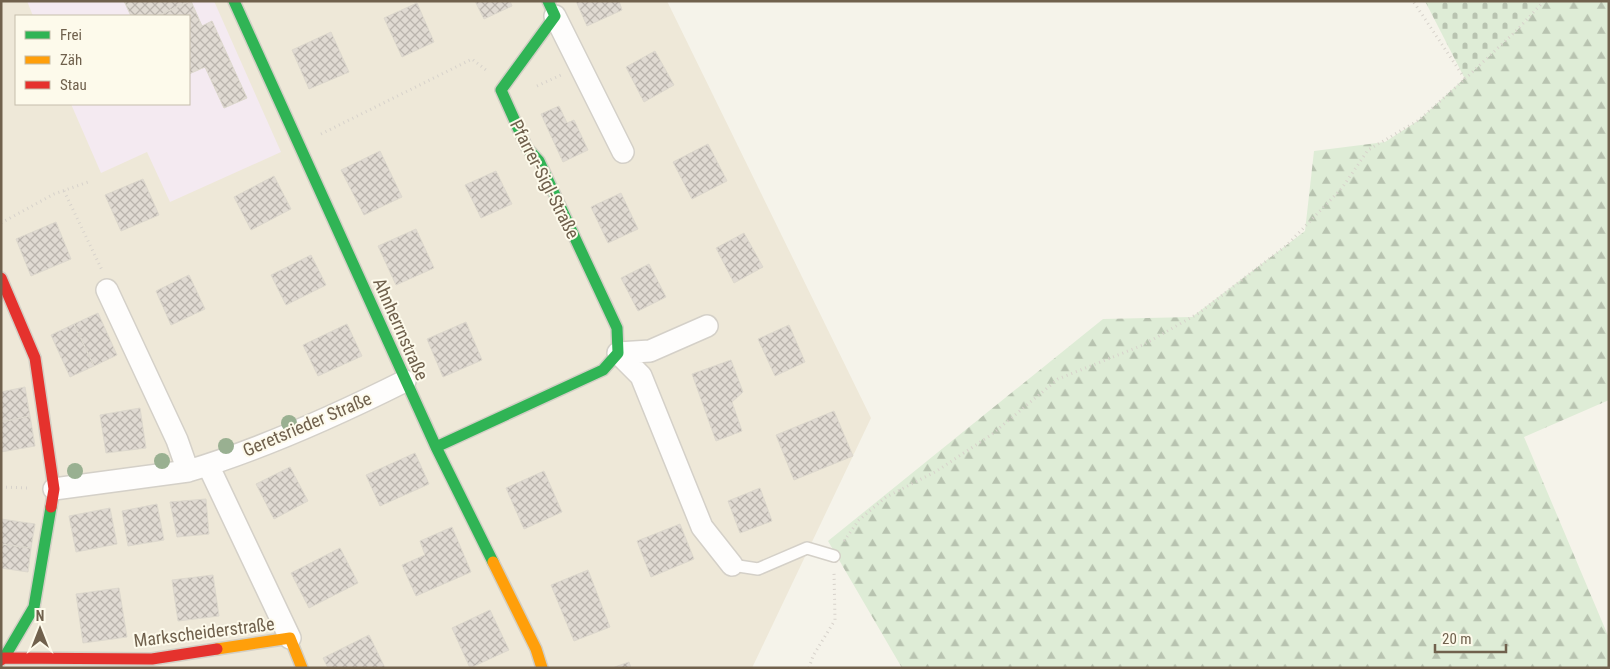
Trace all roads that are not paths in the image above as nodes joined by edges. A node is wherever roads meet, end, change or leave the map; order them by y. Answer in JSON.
{"nodes":[{"id":1,"x":234,"y":1,"type":"edge"},
{"id":2,"x":552,"y":9,"type":"edge"},
{"id":3,"x":623,"y":152,"type":"dead end"},
{"id":4,"x":1,"y":278,"type":"edge"},
{"id":5,"x":107,"y":290,"type":"road end"},
{"id":6,"x":707,"y":326,"type":"dead end"},
{"id":7,"x":618,"y":353,"type":"junction"},
{"id":8,"x":405,"y":381,"type":"junction"},
{"id":9,"x":436,"y":447,"type":"junction"},
{"id":10,"x":198,"y":468,"type":"junction"},
{"id":11,"x":54,"y":489,"type":"junction"},
{"id":12,"x":834,"y":556,"type":"road end"},
{"id":13,"x":732,"y":565,"type":"joint"},
{"id":14,"x":290,"y":638,"type":"junction"},
{"id":15,"x":3,"y":659,"type":"edge"},
{"id":16,"x":302,"y":668,"type":"edge"},
{"id":17,"x":542,"y":668,"type":"edge"}],
"edges":[{"from":1,"to":8,"type":"street","name":"Ahnherrnstraße"},
{"from":2,"to":3,"type":"street"},
{"from":2,"to":7,"type":"street","name":"Pfarrer-Sigl-Straße"},
{"from":4,"to":11,"type":"street"},
{"from":5,"to":10,"type":"street"},
{"from":6,"to":7,"type":"street"},
{"from":7,"to":9,"type":"street"},
{"from":7,"to":13,"type":"street"},
{"from":8,"to":9,"type":"street","name":"Ahnherrnstraße"},
{"from":8,"to":10,"type":"street","name":"Geretsrieder Straße"},
{"from":9,"to":17,"type":"street","name":"Ahnherrnstraße"},
{"from":10,"to":11,"type":"street","name":"Geretsrieder Straße"},
{"from":10,"to":14,"type":"street"},
{"from":11,"to":15,"type":"street"},
{"from":12,"to":13,"type":"lane"},
{"from":14,"to":15,"type":"street","name":"Markscheiderstraße"},
{"from":14,"to":16,"type":"street","name":"Markscheiderstraße"}]}
